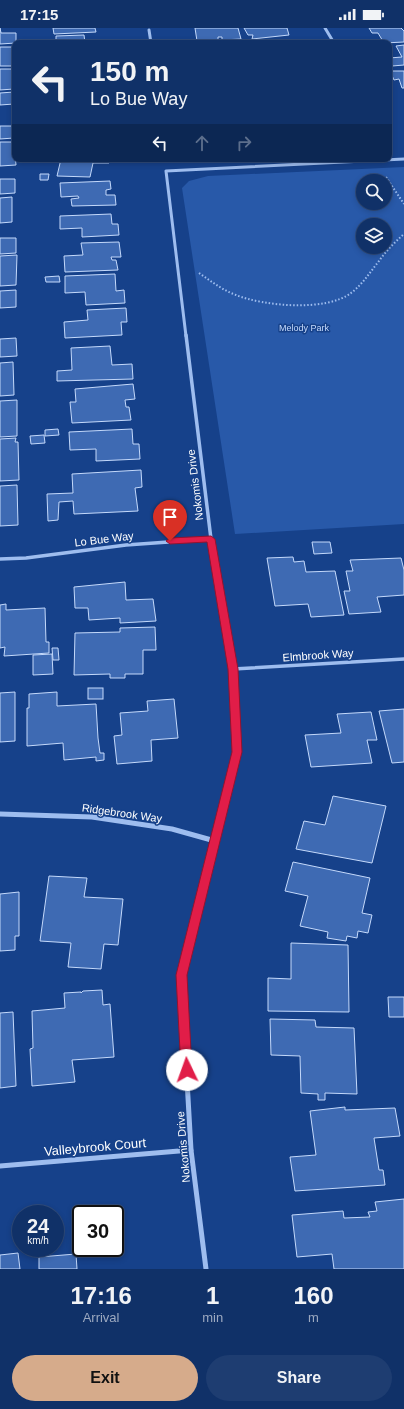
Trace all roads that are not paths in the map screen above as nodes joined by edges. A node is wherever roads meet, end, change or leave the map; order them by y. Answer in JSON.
{"nodes":[{"id":1,"x":325,"y":28,"type":"edge"},
{"id":2,"x":149,"y":30,"type":"dead end"},
{"id":3,"x":151,"y":40,"type":"edge"},
{"id":4,"x":332,"y":40,"type":"edge"},
{"id":5,"x":392,"y":159,"type":"edge"},
{"id":6,"x":404,"y":159,"type":"edge"},
{"id":7,"x":324,"y":162,"type":"edge"},
{"id":8,"x":211,"y":539,"type":"junction"},
{"id":9,"x":0,"y":559,"type":"edge"},
{"id":10,"x":404,"y":659,"type":"edge"},
{"id":11,"x":233,"y":669,"type":"junction"},
{"id":12,"x":0,"y":814,"type":"edge"},
{"id":13,"x":215,"y":841,"type":"junction"},
{"id":14,"x":191,"y":1150,"type":"junction"},
{"id":15,"x":0,"y":1166,"type":"edge"},
{"id":16,"x":206,"y":1269,"type":"edge"}],
"edges":[{"from":1,"to":4,"type":"street"},
{"from":2,"to":3,"type":"street"},
{"from":5,"to":6,"type":"street"},
{"from":7,"to":8,"type":"street","name":"Nokomis Drive"},
{"from":8,"to":9,"type":"street","name":"Lo Bue Way"},
{"from":8,"to":11,"type":"street","name":"Nokomis Drive"},
{"from":10,"to":11,"type":"street","name":"Elmbrook Way"},
{"from":11,"to":13,"type":"street","name":"Nokomis Drive"},
{"from":12,"to":13,"type":"street","name":"Ridgebrook Way"},
{"from":13,"to":14,"type":"street","name":"Nokomis Drive"},
{"from":14,"to":15,"type":"street","name":"Valleybrook Court"},
{"from":14,"to":16,"type":"street","name":"Nokomis Drive"}]}
